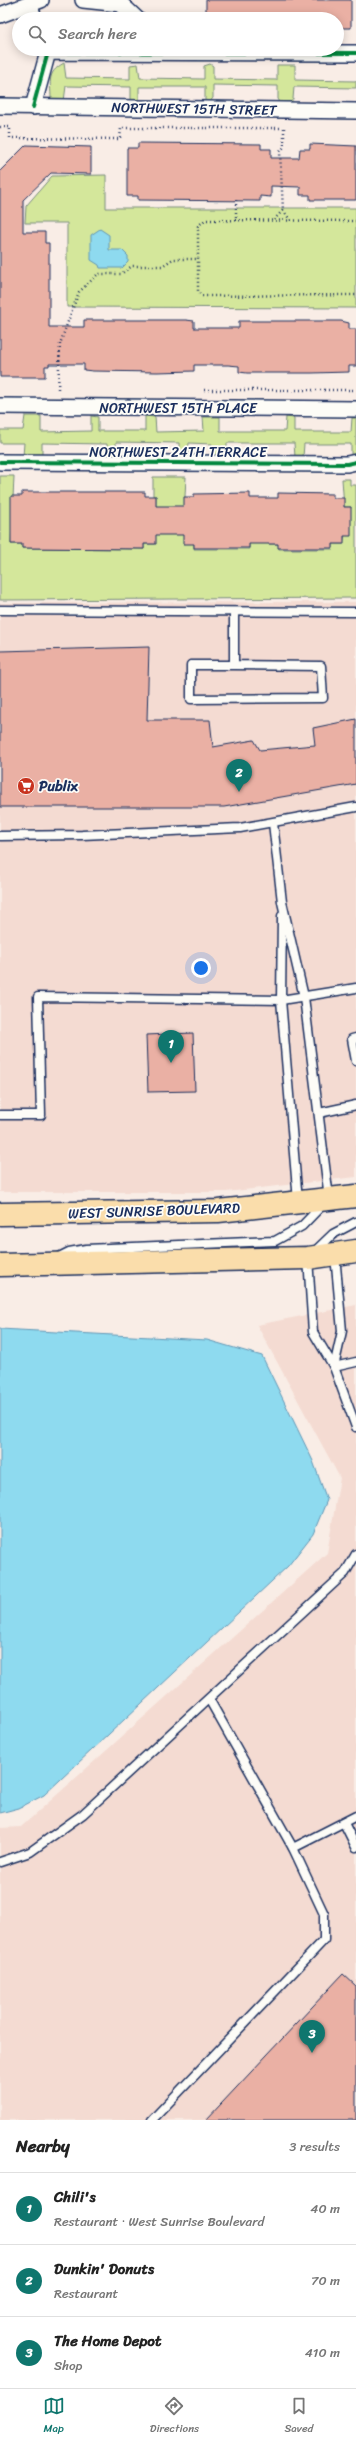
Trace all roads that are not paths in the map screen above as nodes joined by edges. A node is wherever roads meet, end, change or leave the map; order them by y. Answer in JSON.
{"nodes":[{"id":1,"x":83,"y":0,"type":"edge"},
{"id":2,"x":35,"y":2,"type":"edge"},
{"id":3,"x":130,"y":12,"type":"edge"},
{"id":4,"x":0,"y":15,"type":"edge"},
{"id":5,"x":344,"y":53,"type":"edge"},
{"id":6,"x":356,"y":53,"type":"edge"},
{"id":7,"x":47,"y":56,"type":"edge"},
{"id":8,"x":0,"y":106,"type":"edge"},
{"id":9,"x":33,"y":107,"type":"junction"},
{"id":10,"x":356,"y":111,"type":"edge"},
{"id":11,"x":0,"y":406,"type":"edge"},
{"id":12,"x":356,"y":410,"type":"edge"},
{"id":13,"x":0,"y":462,"type":"edge"},
{"id":14,"x":356,"y":462,"type":"edge"},
{"id":15,"x":0,"y":610,"type":"edge"},
{"id":16,"x":234,"y":612,"type":"junction"},
{"id":17,"x":356,"y":612,"type":"edge"},
{"id":18,"x":234,"y":665,"type":"junction"},
{"id":19,"x":356,"y":807,"type":"edge"},
{"id":20,"x":273,"y":823,"type":"junction"},
{"id":21,"x":0,"y":836,"type":"edge"},
{"id":22,"x":282,"y":902,"type":"junction"},
{"id":23,"x":356,"y":988,"type":"edge"},
{"id":24,"x":304,"y":997,"type":"junction"},
{"id":25,"x":281,"y":1000,"type":"junction"},
{"id":26,"x":356,"y":1038,"type":"edge"},
{"id":27,"x":356,"y":1061,"type":"edge"},
{"id":28,"x":356,"y":1105,"type":"edge"},
{"id":29,"x":320,"y":1113,"type":"junction"},
{"id":30,"x":0,"y":1115,"type":"edge"},
{"id":31,"x":356,"y":1196,"type":"edge"},
{"id":32,"x":329,"y":1198,"type":"junction"},
{"id":33,"x":298,"y":1201,"type":"junction"},
{"id":34,"x":0,"y":1214,"type":"edge"},
{"id":35,"x":356,"y":1222,"type":"edge"},
{"id":36,"x":346,"y":1253,"type":"edge"},
{"id":37,"x":308,"y":1258,"type":"junction"},
{"id":38,"x":49,"y":1264,"type":"junction"},
{"id":39,"x":0,"y":1265,"type":"edge"},
{"id":40,"x":356,"y":1362,"type":"edge"},
{"id":41,"x":334,"y":1367,"type":"junction"},
{"id":42,"x":356,"y":1427,"type":"edge"},
{"id":43,"x":356,"y":1554,"type":"edge"},
{"id":44,"x":209,"y":1699,"type":"junction"},
{"id":45,"x":356,"y":1816,"type":"edge"},
{"id":46,"x":344,"y":1823,"type":"junction"},
{"id":47,"x":356,"y":1847,"type":"edge"},
{"id":48,"x":293,"y":1848,"type":"junction"},
{"id":49,"x":0,"y":1862,"type":"edge"},
{"id":50,"x":152,"y":2120,"type":"edge"}],
"edges":[{"from":1,"to":3,"type":"street"},
{"from":2,"to":4,"type":"street"},
{"from":5,"to":6,"type":"street"},
{"from":7,"to":9,"type":"street"},
{"from":8,"to":9,"type":"street","name":"NORTHWEST 15TH STREET"},
{"from":9,"to":10,"type":"street","name":"NORTHWEST 15TH STREET"},
{"from":11,"to":12,"type":"street","name":"NORTHWEST 15TH PLACE"},
{"from":13,"to":14,"type":"street","name":"NORTHWEST 24TH TERRACE"},
{"from":15,"to":16,"type":"lane"},
{"from":16,"to":17,"type":"lane"},
{"from":16,"to":18,"type":"lane"},
{"from":18,"to":18,"type":"lane"},
{"from":19,"to":20,"type":"lane"},
{"from":20,"to":21,"type":"lane"},
{"from":20,"to":22,"type":"lane"},
{"from":22,"to":24,"type":"lane"},
{"from":22,"to":25,"type":"lane"},
{"from":23,"to":24,"type":"lane"},
{"from":24,"to":25,"type":"lane"},
{"from":24,"to":29,"type":"lane"},
{"from":25,"to":30,"type":"lane"},
{"from":25,"to":33,"type":"lane"},
{"from":26,"to":27,"type":"lane"},
{"from":28,"to":29,"type":"lane"},
{"from":29,"to":32,"type":"lane"},
{"from":31,"to":32,"type":"highway","name":"WEST SUNRISE BOULEVARD"},
{"from":32,"to":33,"type":"highway","name":"WEST SUNRISE BOULEVARD"},
{"from":32,"to":38,"type":"lane"},
{"from":33,"to":34,"type":"highway","name":"WEST SUNRISE BOULEVARD"},
{"from":35,"to":37,"type":"lane"},
{"from":36,"to":37,"type":"highway"},
{"from":36,"to":41,"type":"lane"},
{"from":37,"to":38,"type":"highway"},
{"from":37,"to":41,"type":"lane"},
{"from":38,"to":39,"type":"highway"},
{"from":40,"to":41,"type":"lane"},
{"from":41,"to":42,"type":"lane"},
{"from":43,"to":44,"type":"lane"},
{"from":44,"to":48,"type":"lane"},
{"from":44,"to":49,"type":"lane"},
{"from":45,"to":46,"type":"lane"},
{"from":46,"to":47,"type":"lane"},
{"from":46,"to":48,"type":"lane"},
{"from":48,"to":50,"type":"lane"}]}
